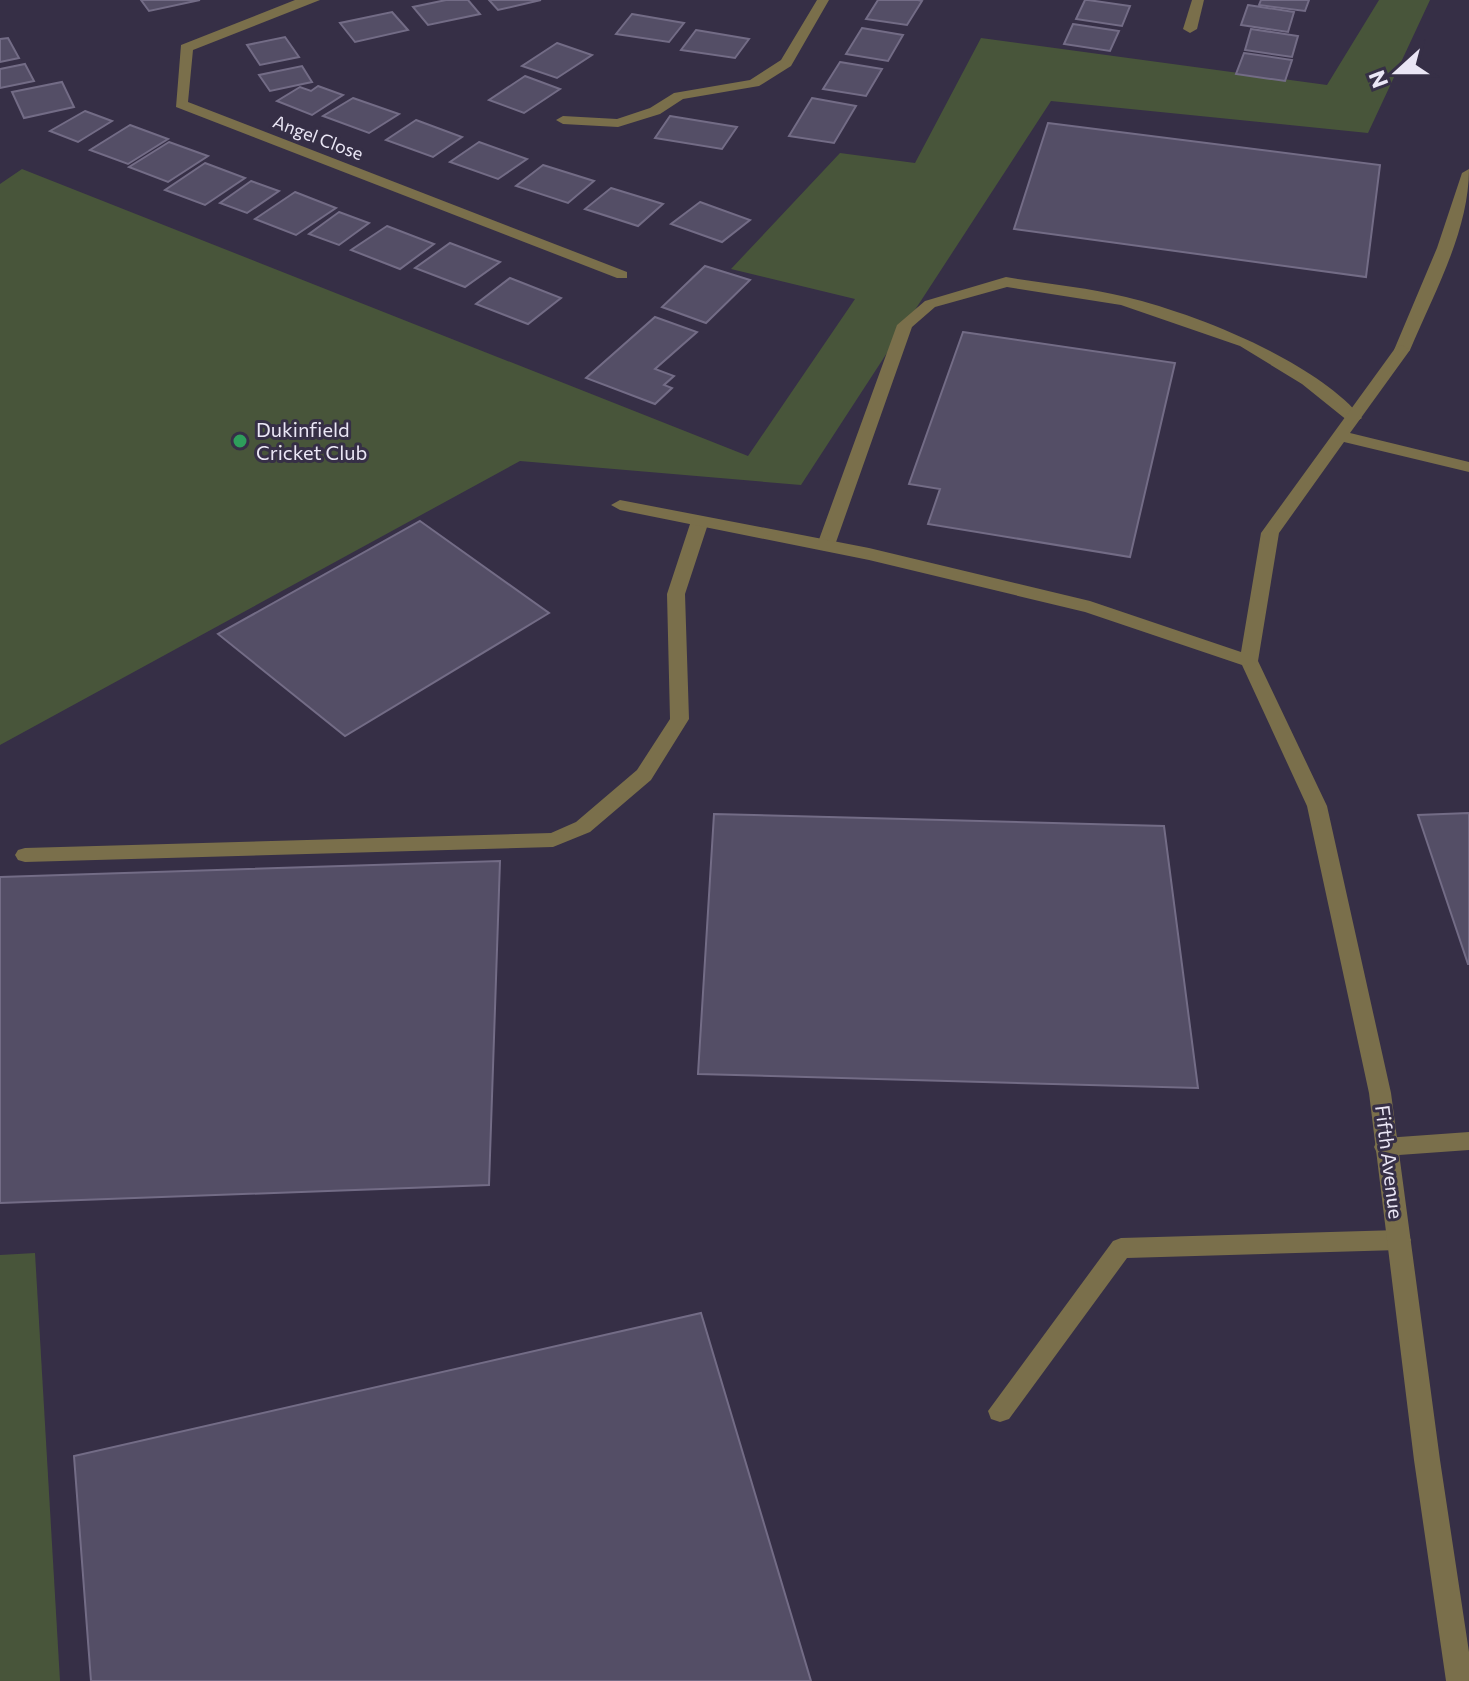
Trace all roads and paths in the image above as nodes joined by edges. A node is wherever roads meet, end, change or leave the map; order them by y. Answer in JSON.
{"nodes":[{"id":1,"x":314,"y":0,"type":"edge"},
{"id":2,"x":823,"y":0,"type":"edge"},
{"id":3,"x":1198,"y":0,"type":"edge"},
{"id":4,"x":1190,"y":29,"type":"dead end"},
{"id":5,"x":563,"y":120,"type":"dead end"},
{"id":6,"x":1469,"y":173,"type":"edge"},
{"id":7,"x":622,"y":275,"type":"dead end"},
{"id":8,"x":1354,"y":418,"type":"junction"},
{"id":9,"x":1341,"y":436,"type":"junction"},
{"id":10,"x":1469,"y":467,"type":"edge"},
{"id":11,"x":620,"y":505,"type":"dead end"},
{"id":12,"x":700,"y":521,"type":"junction"},
{"id":13,"x":826,"y":545,"type":"junction"},
{"id":14,"x":1249,"y":661,"type":"junction"},
{"id":15,"x":25,"y":855,"type":"dead end"},
{"id":16,"x":1469,"y":1141,"type":"edge"},
{"id":17,"x":1385,"y":1147,"type":"junction"},
{"id":18,"x":1399,"y":1240,"type":"junction"},
{"id":19,"x":1000,"y":1411,"type":"dead end"},
{"id":20,"x":1460,"y":1681,"type":"edge"}],
"edges":[{"from":1,"to":7,"type":"street","name":"Angel Close"},
{"from":2,"to":5,"type":"street"},
{"from":3,"to":4,"type":"street"},
{"from":6,"to":8,"type":"street"},
{"from":8,"to":9,"type":"street"},
{"from":8,"to":13,"type":"street"},
{"from":9,"to":10,"type":"street"},
{"from":9,"to":14,"type":"street"},
{"from":11,"to":12,"type":"street"},
{"from":12,"to":13,"type":"street"},
{"from":12,"to":15,"type":"street"},
{"from":13,"to":14,"type":"street"},
{"from":14,"to":17,"type":"street","name":"Fifth Avenue"},
{"from":16,"to":17,"type":"street"},
{"from":17,"to":18,"type":"street","name":"Fifth Avenue"},
{"from":18,"to":19,"type":"street"},
{"from":18,"to":20,"type":"street","name":"Fifth Avenue"}]}
